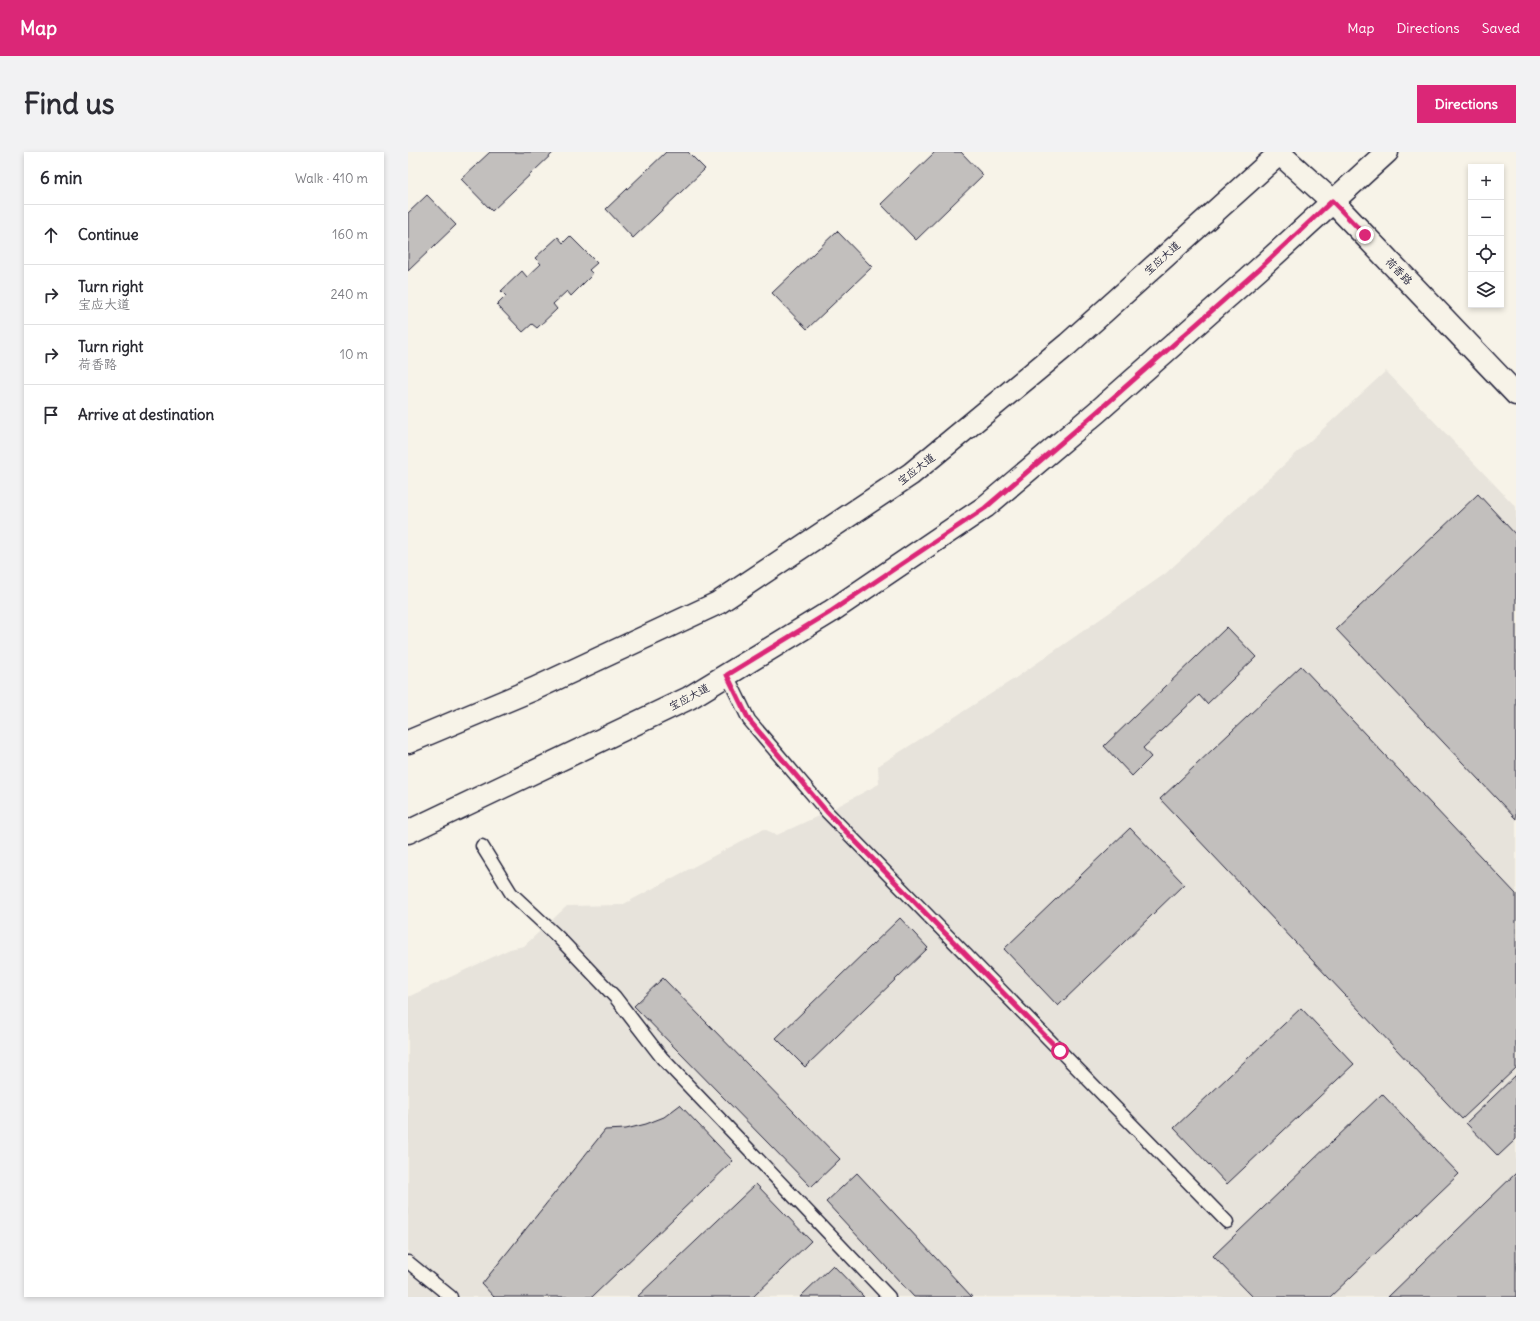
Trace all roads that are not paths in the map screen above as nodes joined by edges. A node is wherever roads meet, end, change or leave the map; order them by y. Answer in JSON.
{"nodes":[{"id":1,"x":1279,"y":152,"type":"edge"},
{"id":2,"x":1387,"y":152,"type":"edge"},
{"id":3,"x":1332,"y":201,"type":"junction"},
{"id":4,"x":1516,"y":394,"type":"edge"},
{"id":5,"x":727,"y":675,"type":"junction"},
{"id":6,"x":408,"y":742,"type":"edge"},
{"id":7,"x":408,"y":832,"type":"edge"},
{"id":8,"x":482,"y":846,"type":"dead end"},
{"id":9,"x":1227,"y":1222,"type":"dead end"},
{"id":10,"x":408,"y":1262,"type":"edge"},
{"id":11,"x":451,"y":1297,"type":"edge"},
{"id":12,"x":889,"y":1297,"type":"edge"}],
"edges":[{"from":1,"to":3,"type":"main road","name":"荷香路"},
{"from":1,"to":6,"type":"main road","name":"宝应大道"},
{"from":2,"to":3,"type":"main road","name":"宝应大道"},
{"from":3,"to":4,"type":"main road","name":"荷香路"},
{"from":3,"to":5,"type":"main road","name":"宝应大道"},
{"from":5,"to":7,"type":"main road","name":"宝应大道"},
{"from":5,"to":9,"type":"lane"},
{"from":8,"to":12,"type":"lane"},
{"from":10,"to":11,"type":"lane"}]}
